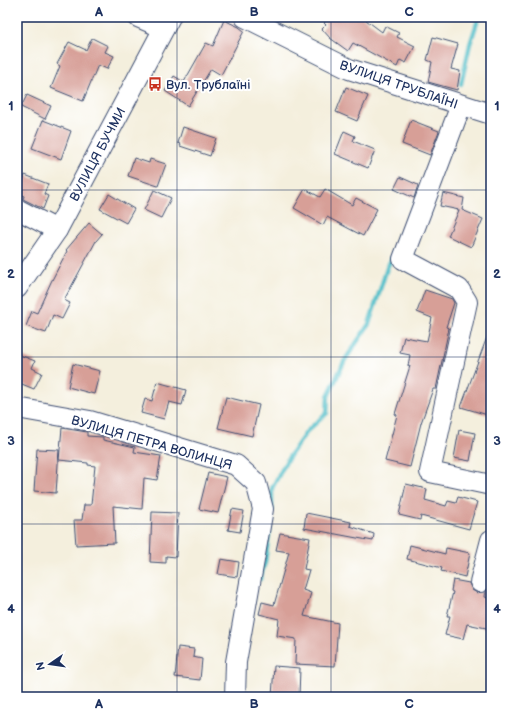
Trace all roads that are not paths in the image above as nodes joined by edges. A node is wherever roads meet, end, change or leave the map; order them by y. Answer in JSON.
{"nodes":[{"id":1,"x":138,"y":17,"type":"edge"},
{"id":2,"x":244,"y":17,"type":"edge"},
{"id":3,"x":167,"y":23,"type":"edge"},
{"id":4,"x":461,"y":105,"type":"junction"},
{"id":5,"x":491,"y":114,"type":"edge"},
{"id":6,"x":17,"y":209,"type":"edge"},
{"id":7,"x":57,"y":230,"type":"junction"},
{"id":8,"x":17,"y":288,"type":"edge"},
{"id":9,"x":17,"y":408,"type":"edge"},
{"id":10,"x":491,"y":485,"type":"edge"},
{"id":11,"x":491,"y":540,"type":"edge"},
{"id":12,"x":480,"y":582,"type":"dead end"},
{"id":13,"x":235,"y":697,"type":"edge"}],
"edges":[{"from":1,"to":3,"type":"street"},
{"from":2,"to":4,"type":"street","name":"ВУЛИЦЯ ТРУБЛАЇНІ"},
{"from":3,"to":7,"type":"street","name":"ВУЛИЦЯ БУЧМИ"},
{"from":4,"to":5,"type":"street","name":"ВУЛИЦЯ ТРУБЛАЇНІ"},
{"from":4,"to":10,"type":"street"},
{"from":6,"to":7,"type":"street"},
{"from":7,"to":8,"type":"street","name":"ВУЛИЦЯ БУЧМИ"},
{"from":9,"to":13,"type":"street","name":"ВУЛИЦЯ ПЕТРА ВОЛИНЦЯ"},
{"from":11,"to":12,"type":"street"}]}
